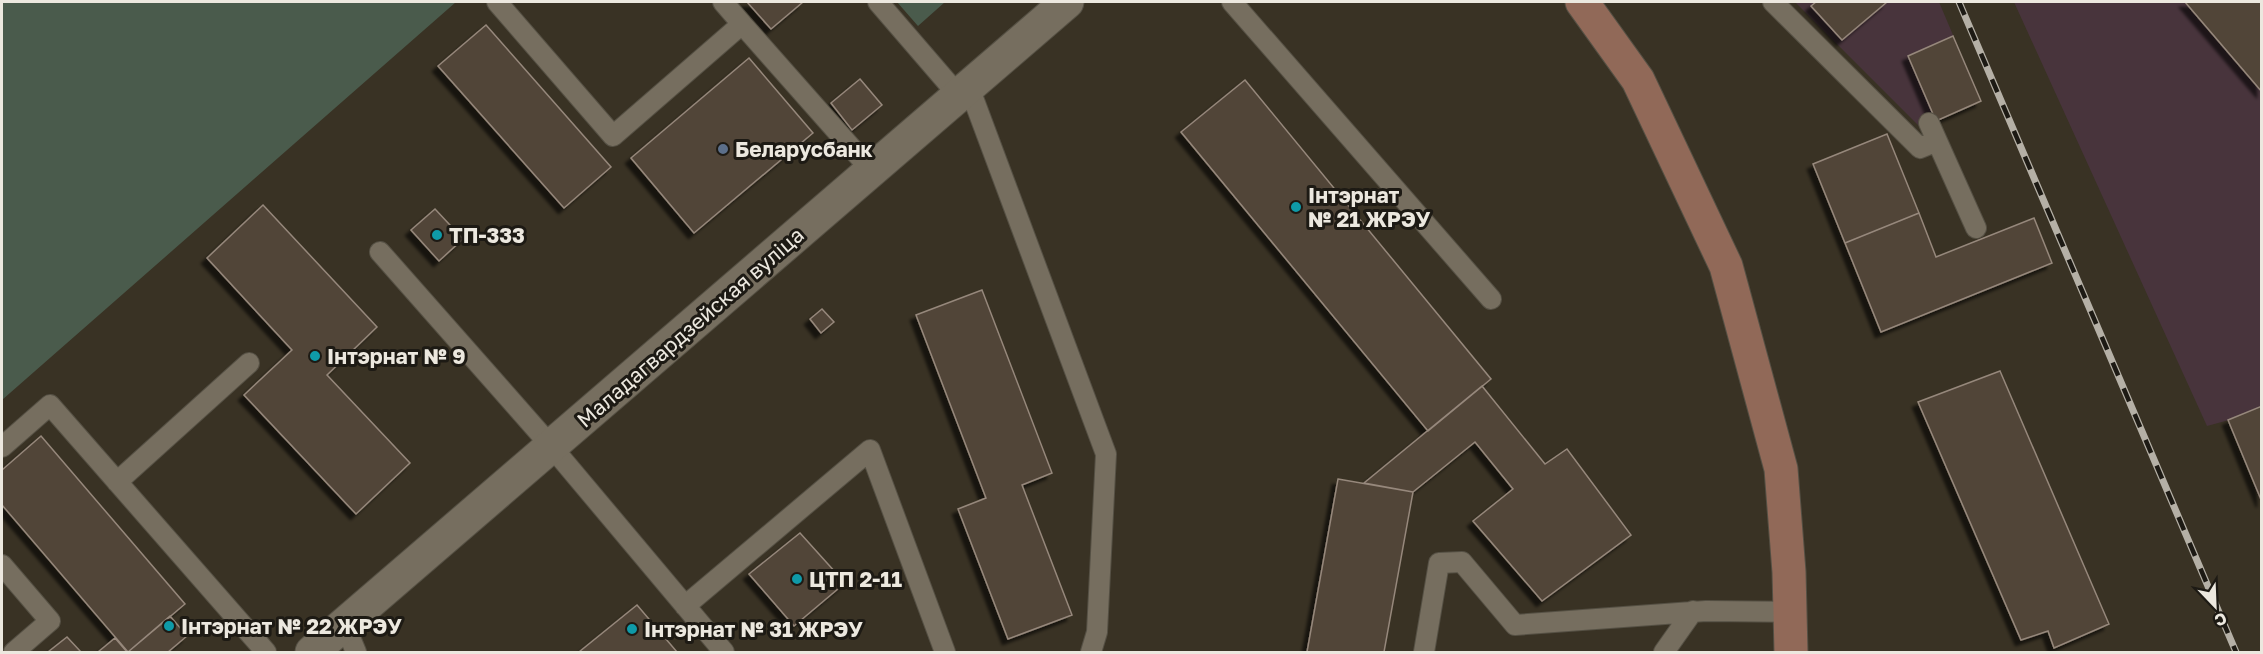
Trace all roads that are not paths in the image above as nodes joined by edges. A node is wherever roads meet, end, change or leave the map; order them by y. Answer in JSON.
{"nodes":[{"id":1,"x":497,"y":2,"type":"edge"},
{"id":2,"x":723,"y":2,"type":"edge"},
{"id":3,"x":878,"y":2,"type":"edge"},
{"id":4,"x":1067,"y":2,"type":"edge"},
{"id":5,"x":1232,"y":2,"type":"edge"},
{"id":6,"x":1582,"y":2,"type":"edge"},
{"id":7,"x":1773,"y":2,"type":"edge"},
{"id":8,"x":742,"y":24,"type":"junction"},
{"id":9,"x":964,"y":91,"type":"junction"},
{"id":10,"x":872,"y":171,"type":"junction"},
{"id":11,"x":1976,"y":228,"type":"dead end"},
{"id":12,"x":380,"y":252,"type":"dead end"},
{"id":13,"x":1491,"y":299,"type":"dead end"},
{"id":14,"x":249,"y":363,"type":"dead end"},
{"id":15,"x":551,"y":446,"type":"junction"},
{"id":16,"x":2,"y":447,"type":"edge"},
{"id":17,"x":117,"y":482,"type":"junction"},
{"id":18,"x":2,"y":565,"type":"edge"},
{"id":19,"x":685,"y":606,"type":"junction"},
{"id":20,"x":1694,"y":611,"type":"junction"},
{"id":21,"x":1791,"y":612,"type":"junction"},
{"id":22,"x":350,"y":638,"type":"edge"},
{"id":23,"x":14,"y":652,"type":"edge"},
{"id":24,"x":266,"y":652,"type":"edge"},
{"id":25,"x":312,"y":652,"type":"edge"},
{"id":26,"x":724,"y":652,"type":"edge"},
{"id":27,"x":945,"y":652,"type":"edge"},
{"id":28,"x":1091,"y":652,"type":"edge"},
{"id":29,"x":1424,"y":652,"type":"edge"},
{"id":30,"x":1664,"y":652,"type":"edge"},
{"id":31,"x":1791,"y":652,"type":"edge"}],
"edges":[{"from":1,"to":8,"type":"lane"},
{"from":2,"to":8,"type":"lane"},
{"from":3,"to":9,"type":"lane"},
{"from":4,"to":9,"type":"street","name":"Маладагвардзейская вуліца"},
{"from":5,"to":13,"type":"lane"},
{"from":6,"to":21,"type":"main road"},
{"from":7,"to":11,"type":"lane"},
{"from":8,"to":10,"type":"lane"},
{"from":9,"to":10,"type":"street","name":"Маладагвардзейская вуліца"},
{"from":9,"to":28,"type":"lane"},
{"from":10,"to":15,"type":"street","name":"Маладагвардзейская вуліца"},
{"from":12,"to":15,"type":"lane"},
{"from":14,"to":17,"type":"lane"},
{"from":15,"to":19,"type":"lane"},
{"from":15,"to":22,"type":"street","name":"Маладагвардзейская вуліца"},
{"from":16,"to":17,"type":"lane"},
{"from":17,"to":24,"type":"lane"},
{"from":18,"to":23,"type":"lane"},
{"from":19,"to":26,"type":"lane"},
{"from":19,"to":27,"type":"lane"},
{"from":20,"to":21,"type":"lane"},
{"from":20,"to":29,"type":"lane"},
{"from":20,"to":30,"type":"lane"},
{"from":21,"to":31,"type":"main road"},
{"from":22,"to":25,"type":"street","name":"Маладагвардзейская вуліца"}]}
